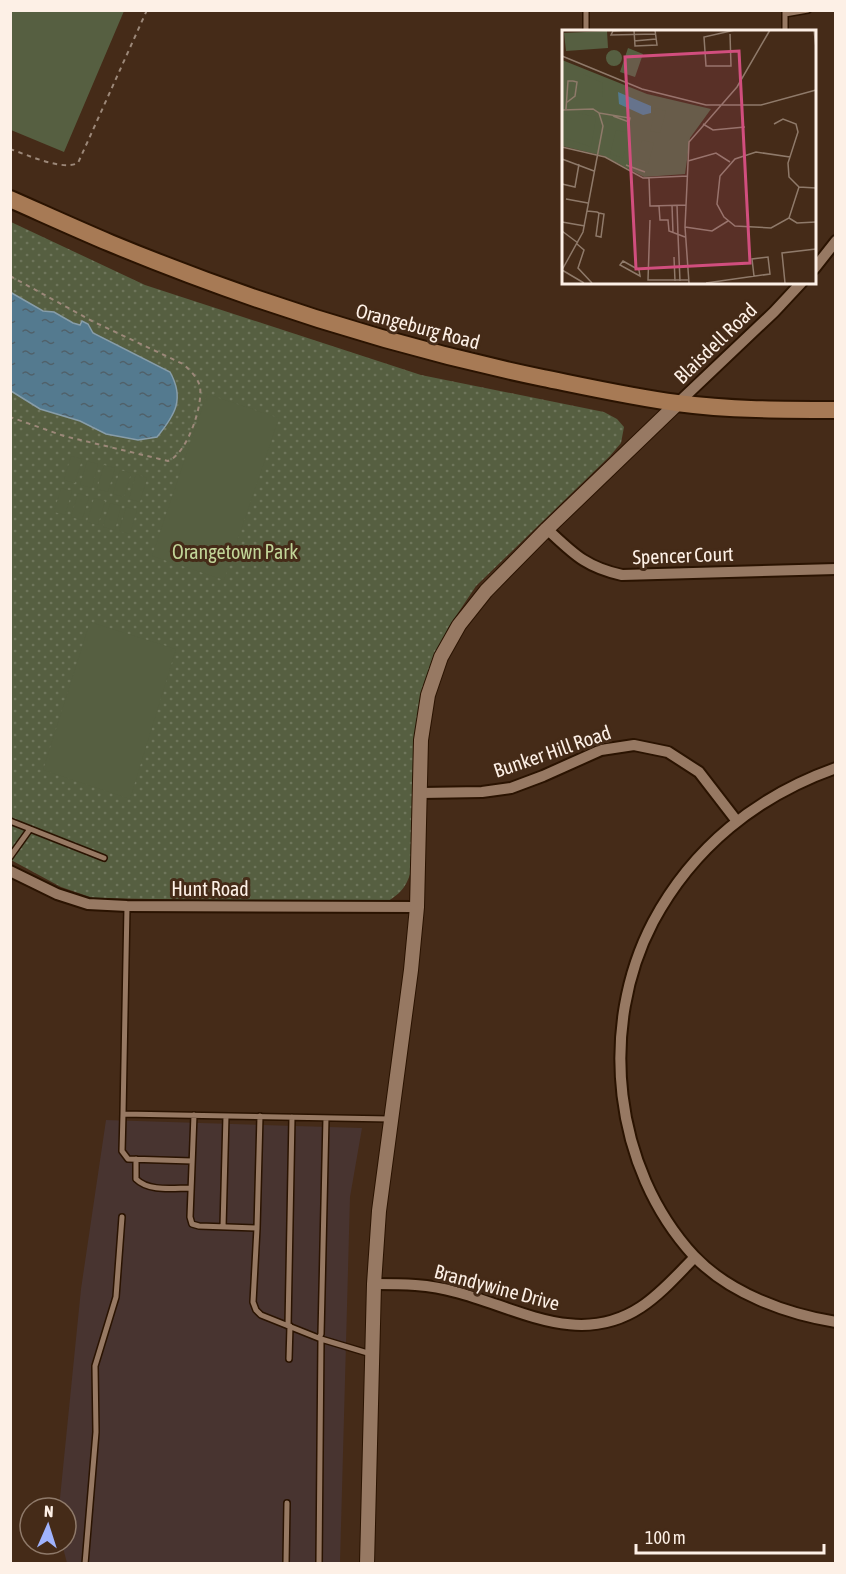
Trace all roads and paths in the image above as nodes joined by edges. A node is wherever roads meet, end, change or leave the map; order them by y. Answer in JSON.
{"nodes":[{"id":1,"x":147,"y":10,"type":"edge"},
{"id":2,"x":586,"y":10,"type":"edge"},
{"id":3,"x":808,"y":10,"type":"edge"},
{"id":4,"x":784,"y":12,"type":"edge"},
{"id":5,"x":586,"y":30,"type":"edge"},
{"id":6,"x":785,"y":30,"type":"edge"},
{"id":7,"x":10,"y":149,"type":"edge"},
{"id":8,"x":10,"y":199,"type":"edge"},
{"id":9,"x":836,"y":242,"type":"edge"},
{"id":10,"x":816,"y":267,"type":"edge"},
{"id":11,"x":10,"y":276,"type":"edge"},
{"id":12,"x":800,"y":284,"type":"edge"},
{"id":13,"x":678,"y":403,"type":"junction"},
{"id":14,"x":836,"y":410,"type":"edge"},
{"id":15,"x":10,"y":417,"type":"edge"},
{"id":16,"x":547,"y":529,"type":"junction"},
{"id":17,"x":836,"y":569,"type":"edge"},
{"id":18,"x":836,"y":768,"type":"edge"},
{"id":19,"x":421,"y":793,"type":"junction"},
{"id":20,"x":736,"y":820,"type":"junction"},
{"id":21,"x":10,"y":821,"type":"edge"},
{"id":22,"x":30,"y":829,"type":"junction"},
{"id":23,"x":10,"y":857,"type":"edge"},
{"id":24,"x":104,"y":858,"type":"dead end"},
{"id":25,"x":10,"y":871,"type":"edge"},
{"id":26,"x":127,"y":906,"type":"junction"},
{"id":27,"x":417,"y":907,"type":"junction"},
{"id":28,"x":123,"y":1114,"type":"junction"},
{"id":29,"x":194,"y":1115,"type":"junction"},
{"id":30,"x":226,"y":1116,"type":"junction"},
{"id":31,"x":260,"y":1116,"type":"junction"},
{"id":32,"x":292,"y":1117,"type":"junction"},
{"id":33,"x":326,"y":1118,"type":"junction"},
{"id":34,"x":391,"y":1119,"type":"junction"},
{"id":35,"x":136,"y":1159,"type":"junction"},
{"id":36,"x":192,"y":1161,"type":"junction"},
{"id":37,"x":191,"y":1188,"type":"junction"},
{"id":38,"x":122,"y":1217,"type":"dead end"},
{"id":39,"x":223,"y":1227,"type":"junction"},
{"id":40,"x":256,"y":1228,"type":"junction"},
{"id":41,"x":696,"y":1257,"type":"junction"},
{"id":42,"x":374,"y":1284,"type":"junction"},
{"id":43,"x":836,"y":1322,"type":"edge"},
{"id":44,"x":289,"y":1326,"type":"junction"},
{"id":45,"x":320,"y":1339,"type":"junction"},
{"id":46,"x":372,"y":1354,"type":"junction"},
{"id":47,"x":289,"y":1359,"type":"dead end"},
{"id":48,"x":287,"y":1503,"type":"dead end"},
{"id":49,"x":85,"y":1563,"type":"edge"},
{"id":50,"x":286,"y":1563,"type":"edge"},
{"id":51,"x":319,"y":1563,"type":"edge"},
{"id":52,"x":367,"y":1563,"type":"edge"}],
"edges":[{"from":1,"to":7,"type":"path"},
{"from":2,"to":5,"type":"lane"},
{"from":3,"to":4,"type":"lane"},
{"from":4,"to":6,"type":"lane"},
{"from":8,"to":13,"type":"main road","name":"Orangeburg Road"},
{"from":9,"to":10,"type":"street"},
{"from":11,"to":15,"type":"path"},
{"from":12,"to":13,"type":"street","name":"Blaisdell Road"},
{"from":13,"to":14,"type":"main road","name":"Orangeburg Road"},
{"from":13,"to":16,"type":"street"},
{"from":16,"to":17,"type":"street","name":"Spencer Court"},
{"from":16,"to":19,"type":"street"},
{"from":18,"to":20,"type":"street"},
{"from":19,"to":20,"type":"street","name":"Bunker Hill Road"},
{"from":19,"to":27,"type":"street"},
{"from":20,"to":41,"type":"street"},
{"from":21,"to":22,"type":"lane"},
{"from":22,"to":23,"type":"lane"},
{"from":22,"to":24,"type":"lane"},
{"from":25,"to":26,"type":"street","name":"Hunt Road"},
{"from":26,"to":27,"type":"street","name":"Hunt Road"},
{"from":26,"to":28,"type":"lane"},
{"from":27,"to":34,"type":"street"},
{"from":28,"to":29,"type":"lane"},
{"from":28,"to":35,"type":"lane"},
{"from":29,"to":30,"type":"lane"},
{"from":29,"to":36,"type":"lane"},
{"from":30,"to":31,"type":"lane"},
{"from":30,"to":39,"type":"lane"},
{"from":31,"to":32,"type":"lane"},
{"from":31,"to":40,"type":"lane"},
{"from":32,"to":33,"type":"lane"},
{"from":32,"to":44,"type":"lane"},
{"from":33,"to":34,"type":"lane"},
{"from":33,"to":45,"type":"lane"},
{"from":34,"to":42,"type":"street"},
{"from":35,"to":36,"type":"lane"},
{"from":35,"to":37,"type":"lane"},
{"from":36,"to":37,"type":"lane"},
{"from":37,"to":39,"type":"lane"},
{"from":38,"to":49,"type":"lane"},
{"from":39,"to":40,"type":"lane"},
{"from":40,"to":44,"type":"lane"},
{"from":41,"to":42,"type":"street","name":"Brandywine Drive"},
{"from":41,"to":43,"type":"street"},
{"from":42,"to":46,"type":"street"},
{"from":44,"to":45,"type":"lane"},
{"from":44,"to":47,"type":"lane"},
{"from":45,"to":46,"type":"lane"},
{"from":45,"to":51,"type":"lane"},
{"from":46,"to":52,"type":"street"},
{"from":48,"to":50,"type":"lane"}]}
